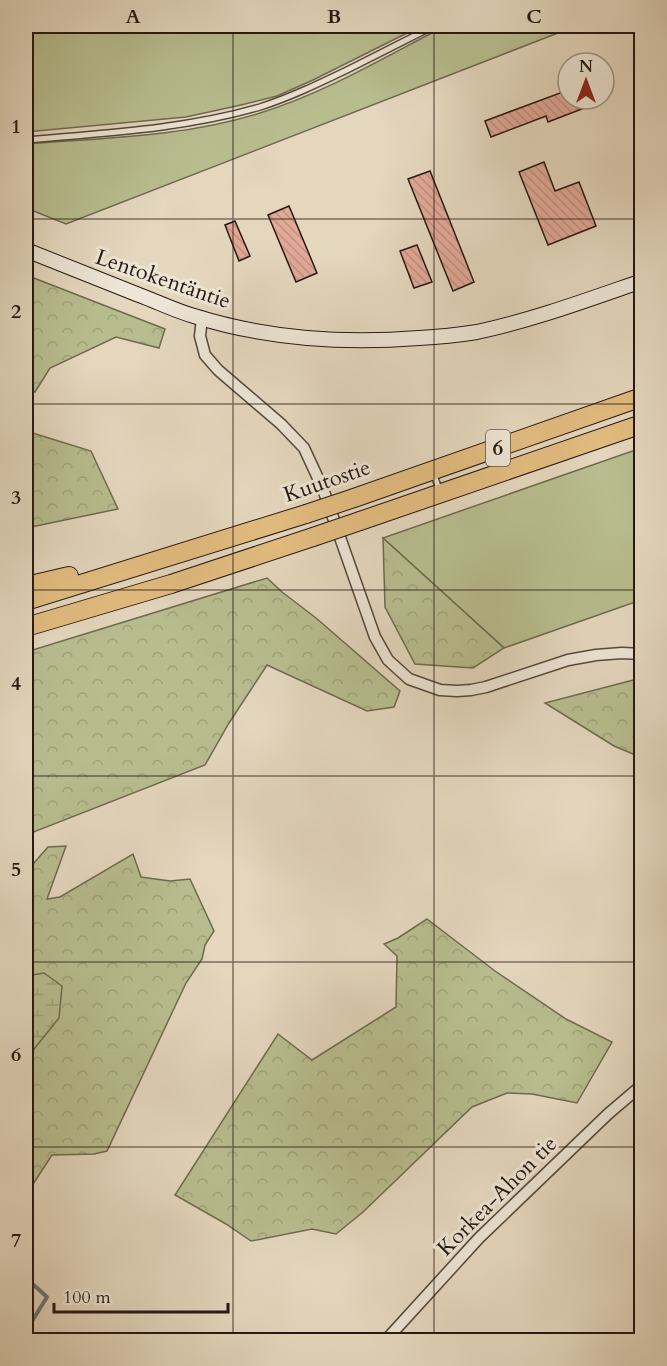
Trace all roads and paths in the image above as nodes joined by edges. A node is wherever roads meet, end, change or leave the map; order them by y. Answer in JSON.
{"nodes":[{"id":1,"x":434,"y":26,"type":"edge"},
{"id":2,"x":26,"y":140,"type":"edge"},
{"id":3,"x":26,"y":250,"type":"edge"},
{"id":4,"x":642,"y":281,"type":"edge"},
{"id":5,"x":202,"y":318,"type":"junction"},
{"id":6,"x":642,"y":397,"type":"edge"},
{"id":7,"x":642,"y":424,"type":"edge"},
{"id":8,"x":433,"y":470,"type":"junction"},
{"id":9,"x":441,"y":493,"type":"junction"},
{"id":10,"x":306,"y":514,"type":"junction"},
{"id":11,"x":26,"y":586,"type":"edge"},
{"id":12,"x":26,"y":601,"type":"edge"},
{"id":13,"x":26,"y":627,"type":"edge"},
{"id":14,"x":642,"y":654,"type":"edge"},
{"id":15,"x":642,"y":1085,"type":"edge"},
{"id":16,"x":386,"y":1341,"type":"edge"}],
"edges":[{"from":1,"to":2,"type":"lane"},
{"from":3,"to":5,"type":"street","name":"Lentokentäntie"},
{"from":4,"to":5,"type":"street","name":"Lentokentäntie"},
{"from":5,"to":14,"type":"street"},
{"from":6,"to":8,"type":"highway","name":"Kuutostie","number":"6"},
{"from":7,"to":9,"type":"highway","number":"6"},
{"from":8,"to":9,"type":"lane"},
{"from":8,"to":10,"type":"highway","name":"Kuutostie","number":"6","bridge":true},
{"from":9,"to":13,"type":"highway","number":"6","bridge":true},
{"from":10,"to":11,"type":"highway"},
{"from":10,"to":12,"type":"highway","name":"Kuutostie","number":"6"},
{"from":15,"to":16,"type":"street","name":"Korkea-Ahon tie"}]}
